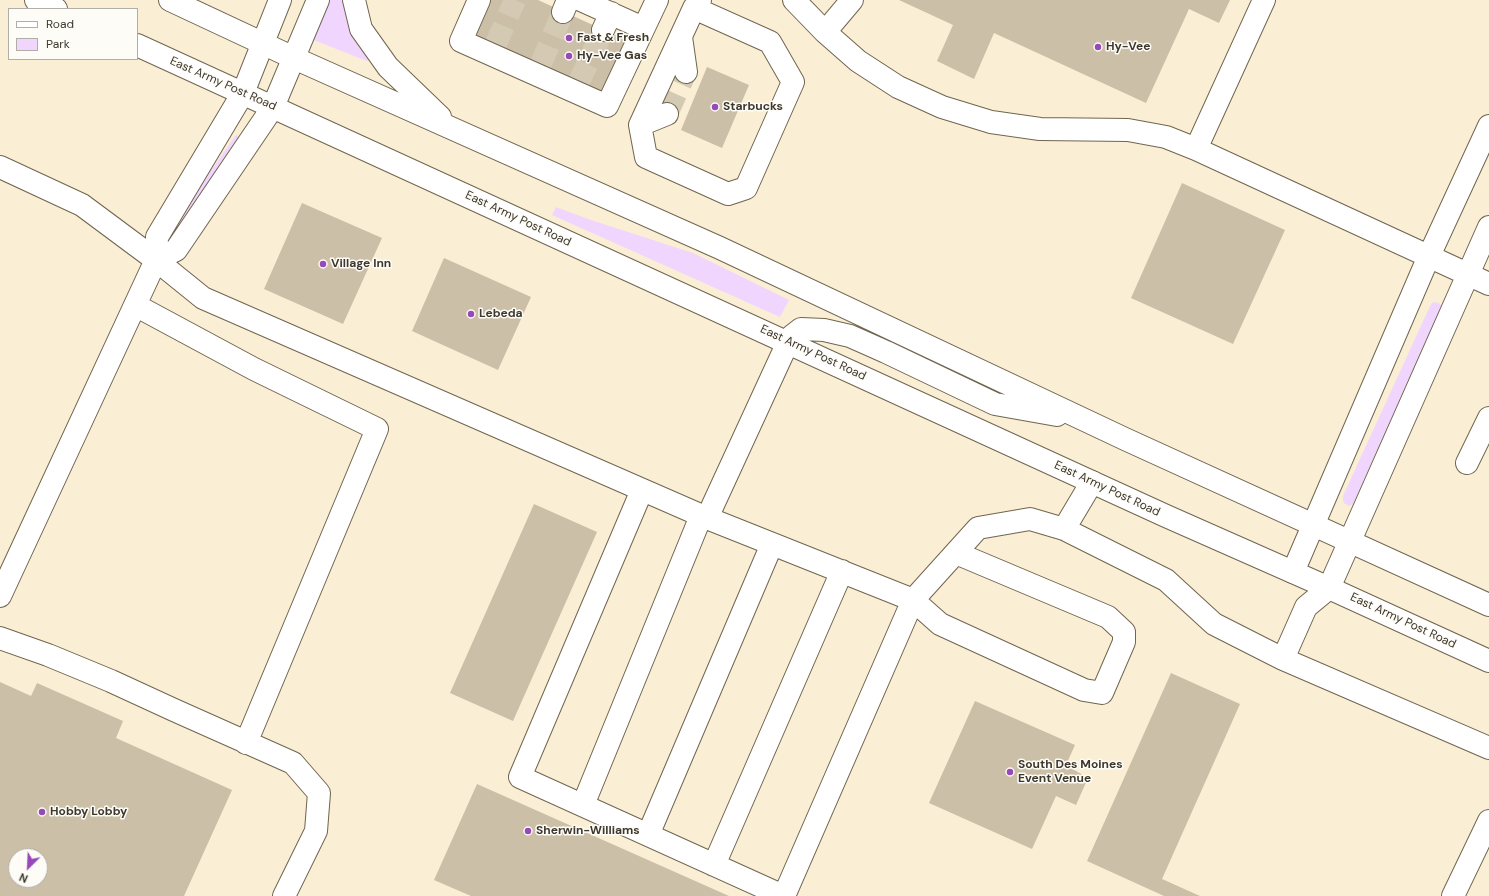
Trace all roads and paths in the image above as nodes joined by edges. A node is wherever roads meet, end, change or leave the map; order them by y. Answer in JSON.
{"nodes":[{"id":1,"x":36,"y":0,"type":"edge"},
{"id":2,"x":170,"y":0,"type":"edge"},
{"id":3,"x":280,"y":0,"type":"edge"},
{"id":4,"x":318,"y":0,"type":"edge"},
{"id":5,"x":354,"y":0,"type":"edge"},
{"id":6,"x":479,"y":0,"type":"edge"},
{"id":7,"x":581,"y":0,"type":"edge"},
{"id":8,"x":656,"y":0,"type":"edge"},
{"id":9,"x":794,"y":0,"type":"edge"},
{"id":10,"x":852,"y":0,"type":"edge"},
{"id":11,"x":1264,"y":0,"type":"edge"},
{"id":12,"x":697,"y":4,"type":"edge"},
{"id":13,"x":54,"y":8,"type":"edge"},
{"id":14,"x":643,"y":28,"type":"junction"},
{"id":15,"x":825,"y":32,"type":"junction"},
{"id":16,"x":680,"y":37,"type":"junction"},
{"id":17,"x":262,"y":43,"type":"junction"},
{"id":18,"x":138,"y":46,"type":"edge"},
{"id":19,"x":294,"y":58,"type":"junction"},
{"id":20,"x":686,"y":72,"type":"tunnel mouth"},
{"id":21,"x":243,"y":93,"type":"junction"},
{"id":22,"x":273,"y":107,"type":"junction"},
{"id":23,"x":668,"y":114,"type":"tunnel mouth"},
{"id":24,"x":640,"y":126,"type":"junction"},
{"id":25,"x":1489,"y":126,"type":"edge"},
{"id":26,"x":450,"y":127,"type":"junction"},
{"id":27,"x":1196,"y":149,"type":"junction"},
{"id":28,"x":0,"y":167,"type":"edge"},
{"id":29,"x":1489,"y":227,"type":"edge"},
{"id":30,"x":1429,"y":256,"type":"junction"},
{"id":31,"x":156,"y":260,"type":"junction"},
{"id":32,"x":1468,"y":274,"type":"junction"},
{"id":33,"x":1489,"y":284,"type":"edge"},
{"id":34,"x":135,"y":305,"type":"junction"},
{"id":35,"x":788,"y":342,"type":"junction"},
{"id":36,"x":1489,"y":418,"type":"edge"},
{"id":37,"x":1084,"y":420,"type":"junction"},
{"id":38,"x":1467,"y":463,"type":"dead end"},
{"id":39,"x":1092,"y":482,"type":"junction"},
{"id":40,"x":642,"y":490,"type":"junction"},
{"id":41,"x":704,"y":517,"type":"junction"},
{"id":42,"x":1313,"y":525,"type":"junction"},
{"id":43,"x":1064,"y":529,"type":"junction"},
{"id":44,"x":1350,"y":542,"type":"junction"},
{"id":45,"x":772,"y":544,"type":"junction"},
{"id":46,"x":956,"y":553,"type":"junction"},
{"id":47,"x":842,"y":572,"type":"junction"},
{"id":48,"x":1293,"y":572,"type":"junction"},
{"id":49,"x":1329,"y":588,"type":"junction"},
{"id":50,"x":0,"y":596,"type":"edge"},
{"id":51,"x":913,"y":600,"type":"junction"},
{"id":52,"x":1489,"y":605,"type":"edge"},
{"id":53,"x":0,"y":638,"type":"edge"},
{"id":54,"x":1283,"y":659,"type":"junction"},
{"id":55,"x":1489,"y":660,"type":"edge"},
{"id":56,"x":246,"y":743,"type":"junction"},
{"id":57,"x":1489,"y":748,"type":"edge"},
{"id":58,"x":583,"y":805,"type":"junction"},
{"id":59,"x":1489,"y":821,"type":"edge"},
{"id":60,"x":648,"y":835,"type":"junction"},
{"id":61,"x":714,"y":865,"type":"junction"},
{"id":62,"x":284,"y":896,"type":"edge"},
{"id":63,"x":784,"y":896,"type":"edge"},
{"id":64,"x":1453,"y":896,"type":"edge"}],
"edges":[{"from":1,"to":13,"type":"main road"},
{"from":2,"to":17,"type":"main road"},
{"from":3,"to":17,"type":"main road"},
{"from":4,"to":19,"type":"main road"},
{"from":5,"to":26,"type":"main road"},
{"from":6,"to":14,"type":"main road"},
{"from":7,"to":14,"type":"main road"},
{"from":8,"to":14,"type":"main road"},
{"from":9,"to":15,"type":"main road"},
{"from":10,"to":15,"type":"main road"},
{"from":11,"to":27,"type":"main road"},
{"from":12,"to":16,"type":"main road"},
{"from":12,"to":24,"type":"main road"},
{"from":15,"to":27,"type":"main road"},
{"from":16,"to":20,"type":"main road"},
{"from":16,"to":24,"type":"main road"},
{"from":17,"to":19,"type":"main road"},
{"from":17,"to":21,"type":"main road"},
{"from":18,"to":21,"type":"main road","name":"East Army Post Road"},
{"from":19,"to":22,"type":"main road"},
{"from":19,"to":26,"type":"main road"},
{"from":21,"to":22,"type":"main road","name":"East Army Post Road"},
{"from":21,"to":31,"type":"main road"},
{"from":22,"to":31,"type":"main road"},
{"from":22,"to":35,"type":"main road","name":"East Army Post Road"},
{"from":23,"to":24,"type":"main road"},
{"from":25,"to":30,"type":"main road"},
{"from":26,"to":37,"type":"main road"},
{"from":27,"to":30,"type":"main road"},
{"from":28,"to":31,"type":"main road"},
{"from":29,"to":32,"type":"main road"},
{"from":30,"to":32,"type":"main road"},
{"from":30,"to":42,"type":"main road"},
{"from":31,"to":34,"type":"main road"},
{"from":31,"to":40,"type":"main road"},
{"from":32,"to":33,"type":"main road"},
{"from":32,"to":44,"type":"main road"},
{"from":34,"to":50,"type":"main road"},
{"from":34,"to":56,"type":"main road"},
{"from":35,"to":37,"type":"main road"},
{"from":35,"to":39,"type":"main road","name":"East Army Post Road"},
{"from":35,"to":41,"type":"main road"},
{"from":36,"to":38,"type":"main road"},
{"from":37,"to":42,"type":"main road"},
{"from":39,"to":43,"type":"main road"},
{"from":39,"to":48,"type":"main road","name":"East Army Post Road"},
{"from":40,"to":41,"type":"main road"},
{"from":40,"to":58,"type":"main road"},
{"from":41,"to":45,"type":"main road"},
{"from":41,"to":58,"type":"main road"},
{"from":42,"to":44,"type":"main road"},
{"from":42,"to":48,"type":"main road"},
{"from":43,"to":46,"type":"main road"},
{"from":43,"to":54,"type":"main road"},
{"from":44,"to":49,"type":"main road"},
{"from":44,"to":52,"type":"main road"},
{"from":45,"to":47,"type":"main road"},
{"from":45,"to":60,"type":"main road"},
{"from":46,"to":51,"type":"main road"},
{"from":46,"to":51,"type":"main road"},
{"from":47,"to":51,"type":"main road"},
{"from":47,"to":61,"type":"main road"},
{"from":48,"to":49,"type":"main road","name":"East Army Post Road"},
{"from":49,"to":54,"type":"main road"},
{"from":49,"to":55,"type":"main road","name":"East Army Post Road"},
{"from":51,"to":63,"type":"main road"},
{"from":53,"to":56,"type":"main road"},
{"from":54,"to":57,"type":"main road"},
{"from":56,"to":62,"type":"main road"},
{"from":58,"to":60,"type":"main road"},
{"from":59,"to":64,"type":"main road"},
{"from":60,"to":61,"type":"main road"},
{"from":61,"to":63,"type":"main road"}]}
